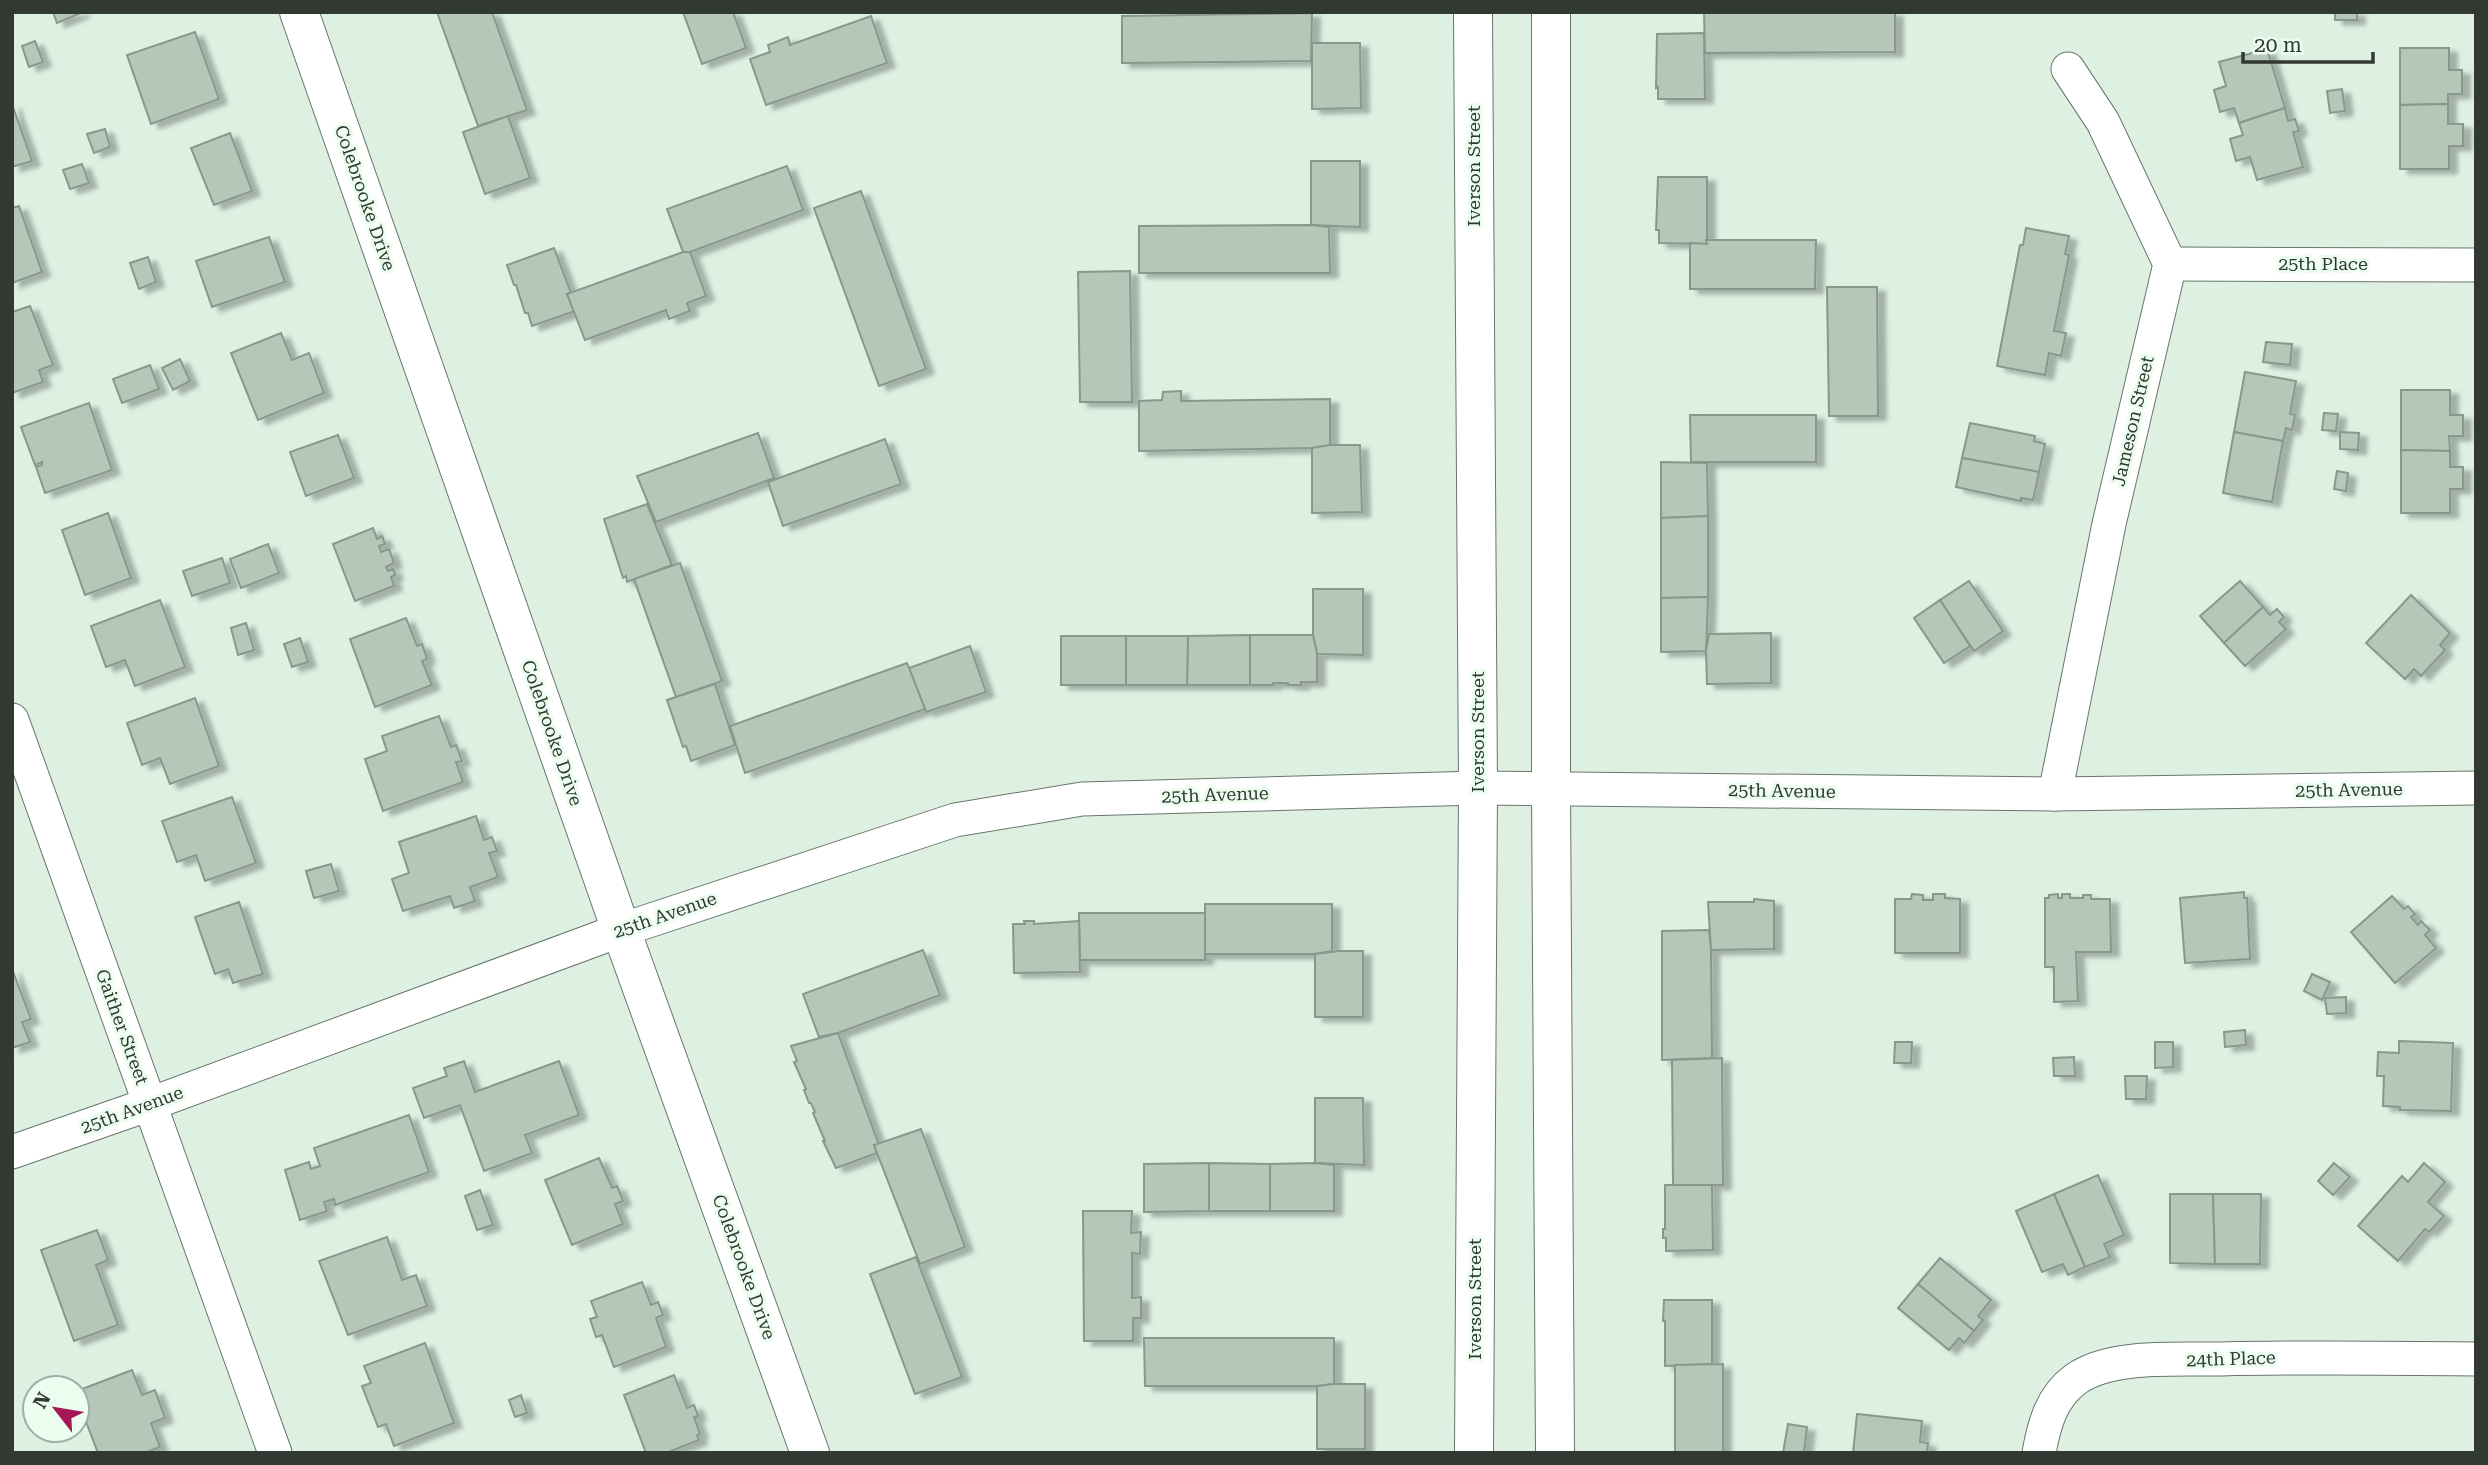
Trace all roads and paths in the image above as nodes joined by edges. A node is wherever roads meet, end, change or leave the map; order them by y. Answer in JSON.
{"nodes":[{"id":1,"x":299,"y":12,"type":"edge"},
{"id":2,"x":1473,"y":12,"type":"edge"},
{"id":3,"x":1551,"y":12,"type":"edge"},
{"id":4,"x":2068,"y":69,"type":"dead end"},
{"id":5,"x":2170,"y":264,"type":"junction"},
{"id":6,"x":2476,"y":265,"type":"edge"},
{"id":7,"x":12,"y":720,"type":"edge"},
{"id":8,"x":1478,"y":788,"type":"junction"},
{"id":9,"x":2476,"y":788,"type":"edge"},
{"id":10,"x":1551,"y":789,"type":"junction"},
{"id":11,"x":2055,"y":794,"type":"junction"},
{"id":12,"x":621,"y":930,"type":"junction"},
{"id":13,"x":150,"y":1104,"type":"junction"},
{"id":14,"x":12,"y":1152,"type":"edge"},
{"id":15,"x":2476,"y":1359,"type":"edge"},
{"id":16,"x":275,"y":1453,"type":"edge"},
{"id":17,"x":810,"y":1453,"type":"edge"},
{"id":18,"x":1474,"y":1453,"type":"edge"},
{"id":19,"x":1555,"y":1453,"type":"edge"},
{"id":20,"x":2039,"y":1453,"type":"edge"}],
"edges":[{"from":1,"to":12,"type":"main road","name":"Colebrooke Drive"},
{"from":2,"to":8,"type":"main road","name":"Iverson Street"},
{"from":3,"to":10,"type":"main road"},
{"from":4,"to":5,"type":"street"},
{"from":5,"to":6,"type":"street","name":"25th Place"},
{"from":5,"to":11,"type":"street","name":"Jameson Street"},
{"from":7,"to":13,"type":"street","name":"Gaither Street"},
{"from":8,"to":10,"type":"street","name":"25th Avenue"},
{"from":8,"to":12,"type":"street","name":"25th Avenue"},
{"from":8,"to":18,"type":"main road","name":"Iverson Street"},
{"from":9,"to":11,"type":"street","name":"25th Avenue"},
{"from":10,"to":11,"type":"street","name":"25th Avenue"},
{"from":10,"to":19,"type":"main road"},
{"from":12,"to":13,"type":"street","name":"25th Avenue"},
{"from":12,"to":17,"type":"main road","name":"Colebrooke Drive"},
{"from":13,"to":14,"type":"street","name":"25th Avenue"},
{"from":13,"to":16,"type":"street","name":"Gaither Street"},
{"from":15,"to":20,"type":"street","name":"24th Place"}]}
